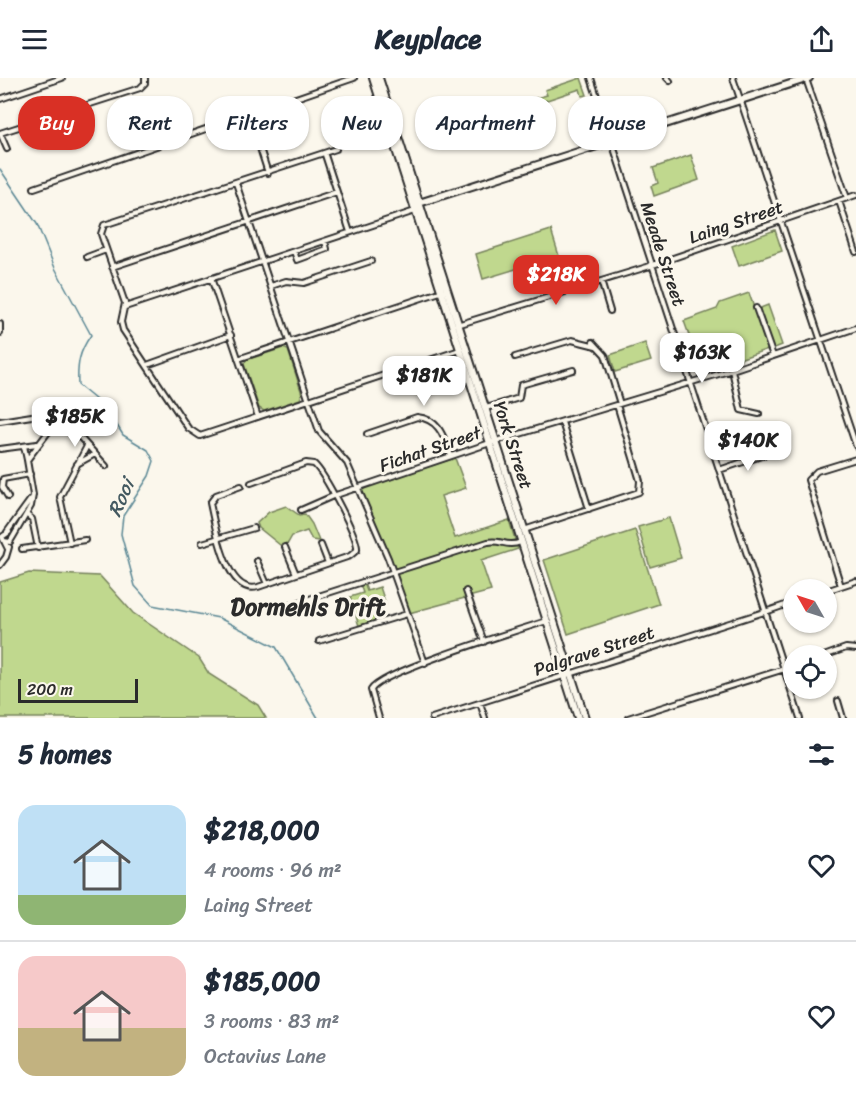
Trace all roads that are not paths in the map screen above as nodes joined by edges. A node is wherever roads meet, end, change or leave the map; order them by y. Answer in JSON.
{"nodes":[{"id":1,"x":62,"y":78,"type":"edge"},
{"id":2,"x":354,"y":78,"type":"edge"},
{"id":3,"x":373,"y":78,"type":"edge"},
{"id":4,"x":378,"y":78,"type":"edge"},
{"id":5,"x":591,"y":78,"type":"edge"},
{"id":6,"x":733,"y":78,"type":"edge"},
{"id":7,"x":145,"y":79,"type":"edge"},
{"id":8,"x":808,"y":79,"type":"edge"},
{"id":9,"x":302,"y":96,"type":"edge"},
{"id":10,"x":597,"y":96,"type":"edge"},
{"id":11,"x":0,"y":99,"type":"edge"},
{"id":12,"x":741,"y":101,"type":"junction"},
{"id":13,"x":667,"y":125,"type":"edge"},
{"id":14,"x":205,"y":129,"type":"edge"},
{"id":15,"x":0,"y":133,"type":"edge"},
{"id":16,"x":7,"y":149,"type":"dead end"},
{"id":17,"x":261,"y":150,"type":"edge"},
{"id":18,"x":334,"y":150,"type":"edge"},
{"id":19,"x":587,"y":150,"type":"edge"},
{"id":20,"x":615,"y":150,"type":"edge"},
{"id":21,"x":325,"y":155,"type":"junction"},
{"id":22,"x":268,"y":173,"type":"junction"},
{"id":23,"x":236,"y":183,"type":"junction"},
{"id":24,"x":34,"y":188,"type":"dead end"},
{"id":25,"x":337,"y":192,"type":"junction"},
{"id":26,"x":856,"y":195,"type":"edge"},
{"id":27,"x":847,"y":198,"type":"junction"},
{"id":28,"x":839,"y":201,"type":"junction"},
{"id":29,"x":419,"y":203,"type":"junction"},
{"id":30,"x":416,"y":211,"type":"junction"},
{"id":31,"x":780,"y":220,"type":"junction"},
{"id":32,"x":249,"y":222,"type":"junction"},
{"id":33,"x":350,"y":232,"type":"junction"},
{"id":34,"x":325,"y":241,"type":"junction"},
{"id":35,"x":106,"y":250,"type":"junction"},
{"id":36,"x":294,"y":251,"type":"junction"},
{"id":37,"x":856,"y":252,"type":"edge"},
{"id":38,"x":87,"y":257,"type":"dead end"},
{"id":39,"x":372,"y":261,"type":"dead end"},
{"id":40,"x":262,"y":262,"type":"junction"},
{"id":41,"x":652,"y":265,"type":"junction"},
{"id":42,"x":112,"y":267,"type":"junction"},
{"id":43,"x":211,"y":278,"type":"junction"},
{"id":44,"x":601,"y":281,"type":"junction"},
{"id":45,"x":270,"y":286,"type":"junction"},
{"id":46,"x":444,"y":290,"type":"junction"},
{"id":47,"x":125,"y":307,"type":"junction"},
{"id":48,"x":756,"y":308,"type":"dead end"},
{"id":49,"x":610,"y":311,"type":"dead end"},
{"id":50,"x":0,"y":324,"type":"edge"},
{"id":51,"x":455,"y":325,"type":"junction"},
{"id":52,"x":856,"y":328,"type":"edge"},
{"id":53,"x":0,"y":333,"type":"edge"},
{"id":54,"x":231,"y":335,"type":"junction"},
{"id":55,"x":821,"y":340,"type":"junction"},
{"id":56,"x":289,"y":342,"type":"junction"},
{"id":57,"x":463,"y":349,"type":"junction"},
{"id":58,"x":773,"y":356,"type":"junction"},
{"id":59,"x":515,"y":357,"type":"dead end"},
{"id":60,"x":238,"y":359,"type":"junction"},
{"id":61,"x":147,"y":365,"type":"junction"},
{"id":62,"x":573,"y":370,"type":"dead end"},
{"id":63,"x":732,"y":370,"type":"junction"},
{"id":64,"x":690,"y":383,"type":"junction"},
{"id":65,"x":309,"y":400,"type":"junction"},
{"id":66,"x":618,"y":405,"type":"junction"},
{"id":67,"x":485,"y":409,"type":"junction"},
{"id":68,"x":42,"y":414,"type":"junction"},
{"id":69,"x":759,"y":414,"type":"dead end"},
{"id":70,"x":61,"y":415,"type":"junction"},
{"id":71,"x":258,"y":417,"type":"junction"},
{"id":72,"x":0,"y":421,"type":"edge"},
{"id":73,"x":562,"y":422,"type":"junction"},
{"id":74,"x":52,"y":425,"type":"junction"},
{"id":75,"x":367,"y":434,"type":"dead end"},
{"id":76,"x":493,"y":442,"type":"junction"},
{"id":77,"x":37,"y":444,"type":"junction"},
{"id":78,"x":24,"y":446,"type":"junction"},
{"id":79,"x":87,"y":446,"type":"junction"},
{"id":80,"x":856,"y":446,"type":"edge"},
{"id":81,"x":0,"y":449,"type":"edge"},
{"id":82,"x":770,"y":453,"type":"dead end"},
{"id":83,"x":95,"y":454,"type":"junction"},
{"id":84,"x":450,"y":456,"type":"junction"},
{"id":85,"x":856,"y":459,"type":"edge"},
{"id":86,"x":27,"y":460,"type":"junction"},
{"id":87,"x":76,"y":465,"type":"junction"},
{"id":88,"x":106,"y":466,"type":"dead end"},
{"id":89,"x":719,"y":470,"type":"junction"},
{"id":90,"x":30,"y":474,"type":"junction"},
{"id":91,"x":251,"y":483,"type":"dead end"},
{"id":92,"x":241,"y":486,"type":"dead end"},
{"id":93,"x":357,"y":488,"type":"junction"},
{"id":94,"x":33,"y":495,"type":"junction"},
{"id":95,"x":333,"y":496,"type":"junction"},
{"id":96,"x":8,"y":497,"type":"dead end"},
{"id":97,"x":589,"y":509,"type":"junction"},
{"id":98,"x":301,"y":510,"type":"dead end"},
{"id":99,"x":21,"y":514,"type":"junction"},
{"id":100,"x":28,"y":515,"type":"junction"},
{"id":101,"x":254,"y":528,"type":"dead end"},
{"id":102,"x":524,"y":530,"type":"junction"},
{"id":103,"x":6,"y":532,"type":"junction"},
{"id":104,"x":2,"y":536,"type":"edge"},
{"id":105,"x":220,"y":538,"type":"junction"},
{"id":106,"x":12,"y":539,"type":"junction"},
{"id":107,"x":86,"y":540,"type":"dead end"},
{"id":108,"x":521,"y":542,"type":"junction"},
{"id":109,"x":70,"y":543,"type":"junction"},
{"id":110,"x":202,"y":543,"type":"dead end"},
{"id":111,"x":321,"y":545,"type":"dead end"},
{"id":112,"x":285,"y":547,"type":"dead end"},
{"id":113,"x":38,"y":548,"type":"junction"},
{"id":114,"x":8,"y":549,"type":"junction"},
{"id":115,"x":22,"y":549,"type":"dead end"},
{"id":116,"x":257,"y":561,"type":"dead end"},
{"id":117,"x":328,"y":563,"type":"junction"},
{"id":118,"x":0,"y":565,"type":"edge"},
{"id":119,"x":393,"y":571,"type":"junction"},
{"id":120,"x":296,"y":574,"type":"junction"},
{"id":121,"x":856,"y":581,"type":"edge"},
{"id":122,"x":267,"y":584,"type":"junction"},
{"id":123,"x":842,"y":586,"type":"junction"},
{"id":124,"x":837,"y":588,"type":"edge"},
{"id":125,"x":466,"y":591,"type":"dead end"},
{"id":126,"x":783,"y":606,"type":"edge"},
{"id":127,"x":281,"y":608,"type":"dead end"},
{"id":128,"x":766,"y":612,"type":"junction"},
{"id":129,"x":406,"y":614,"type":"junction"},
{"id":130,"x":550,"y":620,"type":"junction"},
{"id":131,"x":319,"y":641,"type":"dead end"},
{"id":132,"x":484,"y":642,"type":"junction"},
{"id":133,"x":856,"y":649,"type":"edge"},
{"id":134,"x":837,"y":651,"type":"edge"},
{"id":135,"x":425,"y":663,"type":"junction"},
{"id":136,"x":783,"y":666,"type":"edge"},
{"id":137,"x":783,"y":669,"type":"edge"},
{"id":138,"x":567,"y":673,"type":"junction"},
{"id":139,"x":794,"y":699,"type":"edge"},
{"id":140,"x":838,"y":701,"type":"dead end"},
{"id":141,"x":480,"y":703,"type":"junction"},
{"id":142,"x":379,"y":718,"type":"edge"},
{"id":143,"x":432,"y":718,"type":"edge"},
{"id":144,"x":485,"y":718,"type":"edge"},
{"id":145,"x":578,"y":718,"type":"edge"},
{"id":146,"x":585,"y":718,"type":"edge"},
{"id":147,"x":628,"y":718,"type":"edge"},
{"id":148,"x":800,"y":718,"type":"edge"},
{"id":149,"x":843,"y":718,"type":"edge"}],
"edges":[{"from":1,"to":11,"type":"street"},
{"from":2,"to":9,"type":"street"},
{"from":3,"to":30,"type":"main road","name":"York Street"},
{"from":4,"to":29,"type":"main road","name":"York Street"},
{"from":5,"to":10,"type":"street","name":"Meade Street"},
{"from":6,"to":12,"type":"street"},
{"from":7,"to":15,"type":"street"},
{"from":8,"to":12,"type":"main road"},
{"from":8,"to":27,"type":"street"},
{"from":12,"to":13,"type":"main road"},
{"from":12,"to":31,"type":"street"},
{"from":14,"to":24,"type":"street"},
{"from":15,"to":16,"type":"street"},
{"from":17,"to":22,"type":"street"},
{"from":18,"to":21,"type":"street"},
{"from":19,"to":29,"type":"main road"},
{"from":20,"to":41,"type":"street","name":"Meade Street"},
{"from":21,"to":22,"type":"street"},
{"from":21,"to":25,"type":"street"},
{"from":22,"to":23,"type":"street"},
{"from":23,"to":32,"type":"street"},
{"from":23,"to":35,"type":"street"},
{"from":25,"to":32,"type":"street"},
{"from":25,"to":33,"type":"street"},
{"from":26,"to":27,"type":"street","name":"Laing Street"},
{"from":27,"to":28,"type":"street","name":"Laing Street"},
{"from":28,"to":31,"type":"street","name":"Laing Street"},
{"from":28,"to":37,"type":"street"},
{"from":29,"to":30,"type":"main road"},
{"from":29,"to":46,"type":"main road","name":"York Street"},
{"from":30,"to":33,"type":"street"},
{"from":30,"to":46,"type":"main road","name":"York Street"},
{"from":31,"to":41,"type":"street","name":"Laing Street"},
{"from":31,"to":55,"type":"street"},
{"from":32,"to":40,"type":"street"},
{"from":32,"to":42,"type":"street"},
{"from":33,"to":34,"type":"street"},
{"from":34,"to":36,"type":"street"},
{"from":34,"to":36,"type":"street"},
{"from":35,"to":38,"type":"street"},
{"from":35,"to":42,"type":"street"},
{"from":36,"to":40,"type":"street"},
{"from":39,"to":45,"type":"street"},
{"from":40,"to":43,"type":"street"},
{"from":40,"to":45,"type":"street"},
{"from":41,"to":44,"type":"street","name":"Laing Street"},
{"from":41,"to":64,"type":"street","name":"Meade Street"},
{"from":42,"to":47,"type":"street"},
{"from":43,"to":47,"type":"street"},
{"from":43,"to":54,"type":"street"},
{"from":44,"to":49,"type":"street"},
{"from":44,"to":51,"type":"street","name":"Laing Street"},
{"from":45,"to":56,"type":"street"},
{"from":46,"to":51,"type":"main road","name":"York Street"},
{"from":46,"to":56,"type":"street"},
{"from":47,"to":61,"type":"street"},
{"from":48,"to":58,"type":"street"},
{"from":50,"to":53,"type":"street"},
{"from":51,"to":57,"type":"main road","name":"York Street"},
{"from":52,"to":55,"type":"street","name":"Fichat Street"},
{"from":54,"to":60,"type":"street"},
{"from":54,"to":61,"type":"street"},
{"from":55,"to":58,"type":"street","name":"Fichat Street"},
{"from":55,"to":80,"type":"street"},
{"from":56,"to":60,"type":"street"},
{"from":56,"to":65,"type":"street"},
{"from":57,"to":65,"type":"street"},
{"from":57,"to":67,"type":"main road","name":"York Street"},
{"from":57,"to":76,"type":"main road","name":"York Street"},
{"from":58,"to":63,"type":"street","name":"Fichat Street"},
{"from":59,"to":66,"type":"street"},
{"from":60,"to":71,"type":"street"},
{"from":61,"to":71,"type":"street"},
{"from":62,"to":67,"type":"street"},
{"from":63,"to":64,"type":"street","name":"Fichat Street"},
{"from":63,"to":69,"type":"street"},
{"from":64,"to":66,"type":"street","name":"Fichat Street"},
{"from":64,"to":89,"type":"street","name":"Meade Street"},
{"from":65,"to":71,"type":"street"},
{"from":65,"to":93,"type":"street"},
{"from":66,"to":73,"type":"street","name":"Fichat Street"},
{"from":66,"to":97,"type":"street"},
{"from":67,"to":76,"type":"main road","name":"York Street"},
{"from":68,"to":70,"type":"street"},
{"from":68,"to":72,"type":"street"},
{"from":68,"to":74,"type":"street"},
{"from":70,"to":74,"type":"street"},
{"from":70,"to":79,"type":"street"},
{"from":73,"to":76,"type":"street","name":"Fichat Street"},
{"from":73,"to":97,"type":"street"},
{"from":74,"to":77,"type":"street"},
{"from":75,"to":84,"type":"street"},
{"from":76,"to":84,"type":"street","name":"Fichat Street"},
{"from":76,"to":102,"type":"main road","name":"York Street"},
{"from":76,"to":108,"type":"main road","name":"York Street"},
{"from":77,"to":78,"type":"street"},
{"from":77,"to":86,"type":"street"},
{"from":78,"to":81,"type":"street"},
{"from":78,"to":86,"type":"street"},
{"from":79,"to":83,"type":"street"},
{"from":79,"to":87,"type":"street"},
{"from":82,"to":89,"type":"street"},
{"from":83,"to":87,"type":"street"},
{"from":83,"to":88,"type":"street"},
{"from":84,"to":93,"type":"street","name":"Fichat Street"},
{"from":85,"to":123,"type":"street"},
{"from":86,"to":90,"type":"street"},
{"from":87,"to":109,"type":"street"},
{"from":89,"to":128,"type":"street","name":"Meade Street"},
{"from":90,"to":94,"type":"street"},
{"from":90,"to":96,"type":"street"},
{"from":91,"to":95,"type":"street"},
{"from":92,"to":105,"type":"street"},
{"from":93,"to":95,"type":"street","name":"Fichat Street"},
{"from":93,"to":119,"type":"street"},
{"from":94,"to":99,"type":"street"},
{"from":94,"to":100,"type":"street"},
{"from":95,"to":98,"type":"street","name":"Fichat Street"},
{"from":95,"to":117,"type":"street"},
{"from":97,"to":102,"type":"street"},
{"from":99,"to":100,"type":"street"},
{"from":99,"to":103,"type":"street"},
{"from":100,"to":106,"type":"street"},
{"from":100,"to":113,"type":"street"},
{"from":101,"to":105,"type":"street"},
{"from":102,"to":130,"type":"main road","name":"York Street"},
{"from":103,"to":104,"type":"street"},
{"from":103,"to":106,"type":"street"},
{"from":104,"to":106,"type":"street"},
{"from":104,"to":114,"type":"street"},
{"from":105,"to":110,"type":"street"},
{"from":105,"to":122,"type":"street"},
{"from":106,"to":114,"type":"street"},
{"from":107,"to":109,"type":"street"},
{"from":108,"to":119,"type":"street"},
{"from":108,"to":130,"type":"main road","name":"York Street"},
{"from":109,"to":113,"type":"street"},
{"from":111,"to":117,"type":"street"},
{"from":112,"to":120,"type":"street"},
{"from":113,"to":115,"type":"street"},
{"from":114,"to":118,"type":"street"},
{"from":116,"to":122,"type":"street"},
{"from":117,"to":120,"type":"street"},
{"from":119,"to":127,"type":"street"},
{"from":119,"to":129,"type":"street"},
{"from":120,"to":122,"type":"street"},
{"from":121,"to":123,"type":"street"},
{"from":123,"to":124,"type":"street"},
{"from":125,"to":132,"type":"street"},
{"from":126,"to":128,"type":"street","name":"Palgrave Street"},
{"from":128,"to":136,"type":"street","name":"Meade Street"},
{"from":128,"to":138,"type":"street","name":"Palgrave Street"},
{"from":129,"to":131,"type":"street"},
{"from":129,"to":135,"type":"street"},
{"from":130,"to":132,"type":"street"},
{"from":130,"to":138,"type":"main road","name":"York Street"},
{"from":132,"to":135,"type":"street"},
{"from":133,"to":134,"type":"street"},
{"from":135,"to":142,"type":"street"},
{"from":137,"to":147,"type":"street"},
{"from":138,"to":141,"type":"street","name":"Palgrave Street"},
{"from":138,"to":145,"type":"main road","name":"York Street"},
{"from":138,"to":146,"type":"main road","name":"York Street"},
{"from":139,"to":148,"type":"street","name":"Meade Street"},
{"from":140,"to":149,"type":"street"},
{"from":141,"to":143,"type":"street","name":"Palgrave Street"},
{"from":141,"to":144,"type":"street"}]}
